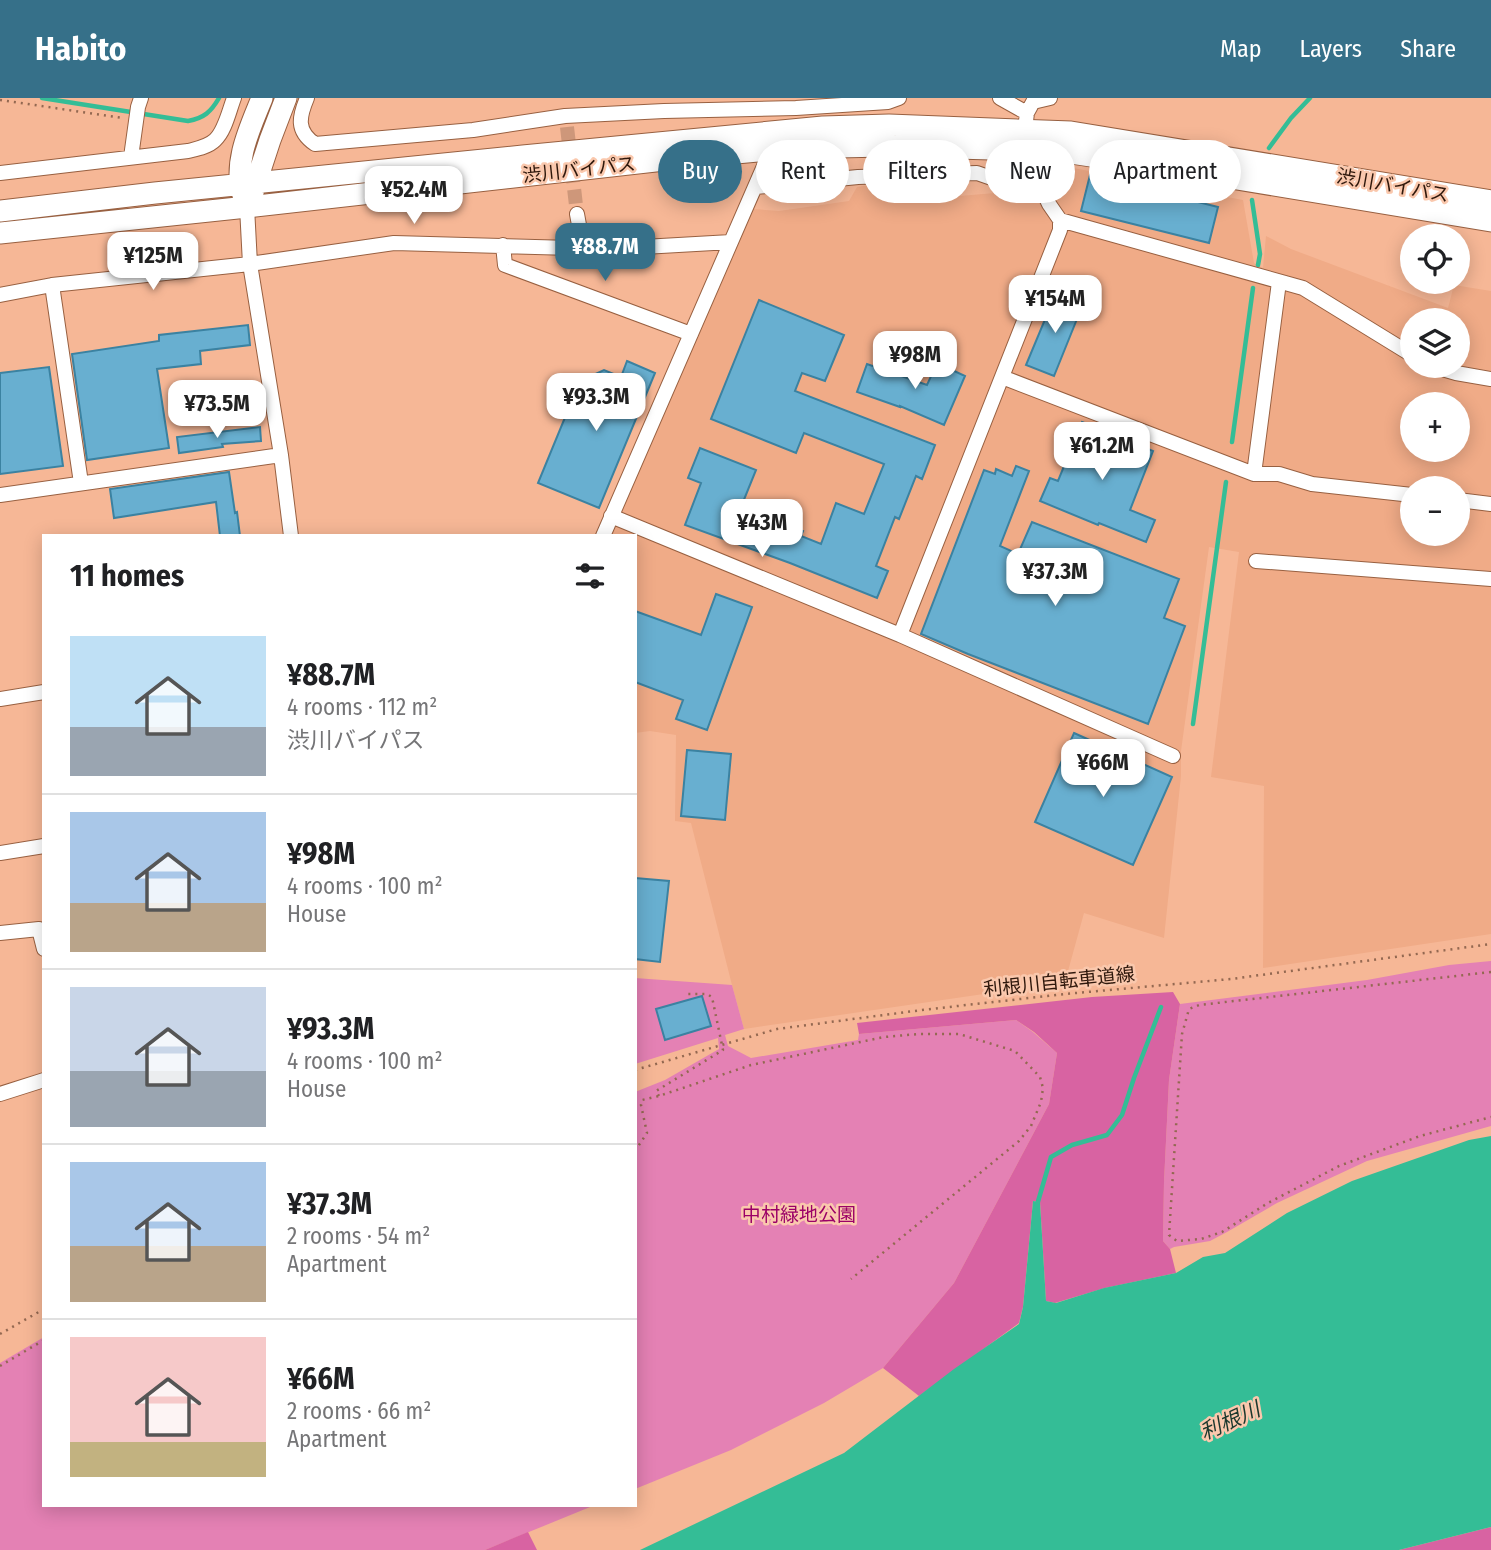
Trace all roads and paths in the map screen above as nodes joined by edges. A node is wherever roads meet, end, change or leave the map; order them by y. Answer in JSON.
{"nodes":[{"id":1,"x":141,"y":98,"type":"edge"},
{"id":2,"x":234,"y":98,"type":"edge"},
{"id":3,"x":262,"y":98,"type":"edge"},
{"id":4,"x":286,"y":98,"type":"edge"},
{"id":5,"x":307,"y":98,"type":"edge"},
{"id":6,"x":899,"y":98,"type":"edge"},
{"id":7,"x":1000,"y":98,"type":"edge"},
{"id":8,"x":1050,"y":98,"type":"edge"},
{"id":9,"x":0,"y":100,"type":"edge"},
{"id":10,"x":796,"y":103,"type":"edge"},
{"id":11,"x":677,"y":104,"type":"edge"},
{"id":12,"x":136,"y":120,"type":"junction"},
{"id":13,"x":1028,"y":131,"type":"junction"},
{"id":14,"x":1030,"y":140,"type":"edge"},
{"id":15,"x":849,"y":147,"type":"edge"},
{"id":16,"x":756,"y":152,"type":"edge"},
{"id":17,"x":131,"y":157,"type":"junction"},
{"id":18,"x":0,"y":173,"type":"edge"},
{"id":19,"x":985,"y":176,"type":"edge"},
{"id":20,"x":849,"y":178,"type":"edge"},
{"id":21,"x":248,"y":184,"type":"junction"},
{"id":22,"x":756,"y":187,"type":"edge"},
{"id":23,"x":1491,"y":201,"type":"edge"},
{"id":24,"x":1049,"y":203,"type":"edge"},
{"id":25,"x":247,"y":207,"type":"junction"},
{"id":26,"x":0,"y":211,"type":"edge"},
{"id":27,"x":577,"y":214,"type":"tunnel mouth"},
{"id":28,"x":1060,"y":220,"type":"junction"},
{"id":29,"x":1491,"y":221,"type":"edge"},
{"id":30,"x":99,"y":222,"type":"junction"},
{"id":31,"x":0,"y":233,"type":"edge"},
{"id":32,"x":731,"y":242,"type":"junction"},
{"id":33,"x":0,"y":243,"type":"edge"},
{"id":34,"x":503,"y":245,"type":"junction"},
{"id":35,"x":583,"y":247,"type":"junction"},
{"id":36,"x":250,"y":264,"type":"junction"},
{"id":37,"x":1279,"y":282,"type":"junction"},
{"id":38,"x":52,"y":285,"type":"junction"},
{"id":39,"x":0,"y":295,"type":"edge"},
{"id":40,"x":691,"y":334,"type":"junction"},
{"id":41,"x":1400,"y":348,"type":"edge"},
{"id":42,"x":1470,"y":375,"type":"edge"},
{"id":43,"x":1002,"y":377,"type":"junction"},
{"id":44,"x":1491,"y":379,"type":"edge"},
{"id":45,"x":281,"y":455,"type":"junction"},
{"id":46,"x":1254,"y":474,"type":"junction"},
{"id":47,"x":82,"y":483,"type":"junction"},
{"id":48,"x":1400,"y":494,"type":"edge"},
{"id":49,"x":0,"y":495,"type":"edge"},
{"id":50,"x":1470,"y":501,"type":"edge"},
{"id":51,"x":1491,"y":504,"type":"edge"},
{"id":52,"x":611,"y":516,"type":"junction"},
{"id":53,"x":291,"y":534,"type":"edge"},
{"id":54,"x":604,"y":534,"type":"edge"},
{"id":55,"x":1256,"y":561,"type":"dead end"},
{"id":56,"x":1491,"y":579,"type":"edge"},
{"id":57,"x":900,"y":635,"type":"junction"},
{"id":58,"x":42,"y":692,"type":"edge"},
{"id":59,"x":0,"y":699,"type":"edge"},
{"id":60,"x":1173,"y":756,"type":"dead end"},
{"id":61,"x":42,"y":846,"type":"edge"},
{"id":62,"x":0,"y":853,"type":"edge"},
{"id":63,"x":0,"y":933,"type":"edge"},
{"id":64,"x":42,"y":941,"type":"edge"},
{"id":65,"x":1491,"y":944,"type":"edge"},
{"id":66,"x":1491,"y":972,"type":"edge"},
{"id":67,"x":687,"y":994,"type":"dead end"},
{"id":68,"x":722,"y":1044,"type":"junction"},
{"id":69,"x":637,"y":1069,"type":"edge"},
{"id":70,"x":42,"y":1081,"type":"edge"},
{"id":71,"x":0,"y":1094,"type":"edge"},
{"id":72,"x":659,"y":1096,"type":"junction"},
{"id":73,"x":642,"y":1101,"type":"junction"},
{"id":74,"x":637,"y":1102,"type":"edge"},
{"id":75,"x":1491,"y":1117,"type":"edge"},
{"id":76,"x":637,"y":1148,"type":"edge"},
{"id":77,"x":851,"y":1279,"type":"dead end"},
{"id":78,"x":42,"y":1309,"type":"edge"},
{"id":79,"x":0,"y":1334,"type":"edge"},
{"id":80,"x":42,"y":1341,"type":"edge"},
{"id":81,"x":0,"y":1366,"type":"edge"}],
"edges":[{"from":1,"to":12,"type":"street"},
{"from":2,"to":17,"type":"street"},
{"from":3,"to":21,"type":"highway"},
{"from":4,"to":21,"type":"highway"},
{"from":5,"to":11,"type":"street"},
{"from":6,"to":10,"type":"street"},
{"from":7,"to":13,"type":"street"},
{"from":8,"to":13,"type":"street"},
{"from":9,"to":12,"type":"path"},
{"from":10,"to":11,"type":"street"},
{"from":12,"to":17,"type":"street"},
{"from":13,"to":14,"type":"street"},
{"from":13,"to":15,"type":"highway","name":"渋川バイパス"},
{"from":13,"to":21,"type":"highway","name":"渋川バイパス"},
{"from":13,"to":23,"type":"highway","name":"渋川バイパス"},
{"from":13,"to":29,"type":"highway","name":"渋川バイパス"},
{"from":16,"to":25,"type":"highway","name":"渋川バイパス"},
{"from":17,"to":18,"type":"street"},
{"from":19,"to":20,"type":"street"},
{"from":21,"to":25,"type":"highway"},
{"from":21,"to":26,"type":"highway","name":"渋川バイパス"},
{"from":22,"to":32,"type":"street"},
{"from":24,"to":28,"type":"street"},
{"from":25,"to":30,"type":"highway","name":"渋川バイパス"},
{"from":25,"to":36,"type":"street"},
{"from":27,"to":35,"type":"street"},
{"from":28,"to":37,"type":"street"},
{"from":28,"to":43,"type":"street"},
{"from":30,"to":31,"type":"highway","name":"渋川バイパス"},
{"from":30,"to":33,"type":"highway"},
{"from":32,"to":35,"type":"street"},
{"from":32,"to":40,"type":"street"},
{"from":34,"to":35,"type":"street"},
{"from":34,"to":36,"type":"street"},
{"from":34,"to":40,"type":"street"},
{"from":36,"to":38,"type":"street"},
{"from":36,"to":45,"type":"street"},
{"from":37,"to":41,"type":"street"},
{"from":37,"to":46,"type":"street"},
{"from":38,"to":39,"type":"street"},
{"from":38,"to":47,"type":"street"},
{"from":40,"to":52,"type":"street"},
{"from":42,"to":44,"type":"street"},
{"from":43,"to":46,"type":"street"},
{"from":43,"to":57,"type":"street"},
{"from":45,"to":47,"type":"street"},
{"from":45,"to":53,"type":"street"},
{"from":46,"to":48,"type":"street"},
{"from":47,"to":49,"type":"street"},
{"from":50,"to":51,"type":"street"},
{"from":52,"to":54,"type":"street"},
{"from":52,"to":57,"type":"street"},
{"from":55,"to":56,"type":"street"},
{"from":57,"to":60,"type":"street"},
{"from":58,"to":59,"type":"street"},
{"from":61,"to":62,"type":"street"},
{"from":63,"to":64,"type":"street"},
{"from":65,"to":68,"type":"path","name":"利根川自転車道線"},
{"from":66,"to":75,"type":"path"},
{"from":67,"to":68,"type":"path"},
{"from":68,"to":69,"type":"path","name":"利根川自転車道線"},
{"from":68,"to":72,"type":"path"},
{"from":70,"to":71,"type":"street"},
{"from":72,"to":73,"type":"path"},
{"from":72,"to":77,"type":"path"},
{"from":73,"to":74,"type":"path"},
{"from":73,"to":76,"type":"path"},
{"from":78,"to":79,"type":"path"},
{"from":80,"to":81,"type":"path"}]}
